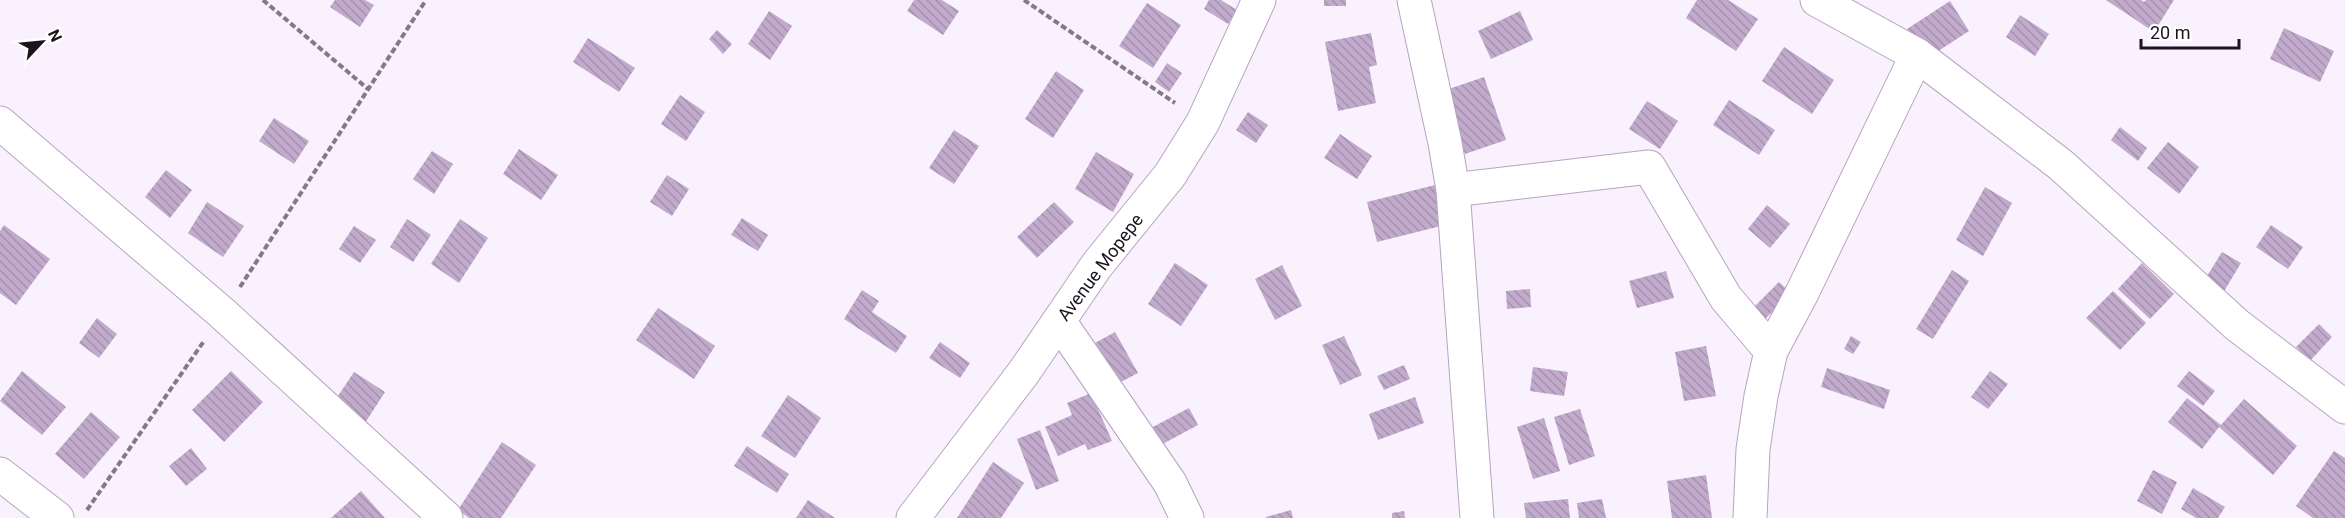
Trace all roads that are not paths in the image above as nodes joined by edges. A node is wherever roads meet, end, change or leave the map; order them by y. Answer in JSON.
{"nodes":[{"id":1,"x":1259,"y":0,"type":"edge"},
{"id":2,"x":1414,"y":0,"type":"edge"},
{"id":3,"x":1817,"y":0,"type":"edge"},
{"id":4,"x":1917,"y":56,"type":"junction"},
{"id":5,"x":0,"y":123,"type":"edge"},
{"id":6,"x":1453,"y":190,"type":"junction"},
{"id":7,"x":1059,"y":321,"type":"junction"},
{"id":8,"x":1772,"y":351,"type":"junction"},
{"id":9,"x":2345,"y":407,"type":"edge"},
{"id":10,"x":0,"y":474,"type":"edge"},
{"id":11,"x":57,"y":518,"type":"edge"},
{"id":12,"x":446,"y":518,"type":"edge"},
{"id":13,"x":913,"y":518,"type":"edge"},
{"id":14,"x":1187,"y":518,"type":"edge"},
{"id":15,"x":1477,"y":518,"type":"edge"},
{"id":16,"x":1750,"y":518,"type":"edge"}],
"edges":[{"from":1,"to":7,"type":"street","name":"Avenue Mopepe"},
{"from":2,"to":6,"type":"street"},
{"from":3,"to":4,"type":"street"},
{"from":4,"to":8,"type":"street"},
{"from":4,"to":9,"type":"street"},
{"from":5,"to":12,"type":"street"},
{"from":6,"to":8,"type":"street"},
{"from":6,"to":15,"type":"street"},
{"from":7,"to":13,"type":"street","name":"Avenue Mopepe"},
{"from":7,"to":14,"type":"street"},
{"from":8,"to":16,"type":"street"},
{"from":10,"to":11,"type":"street"}]}
